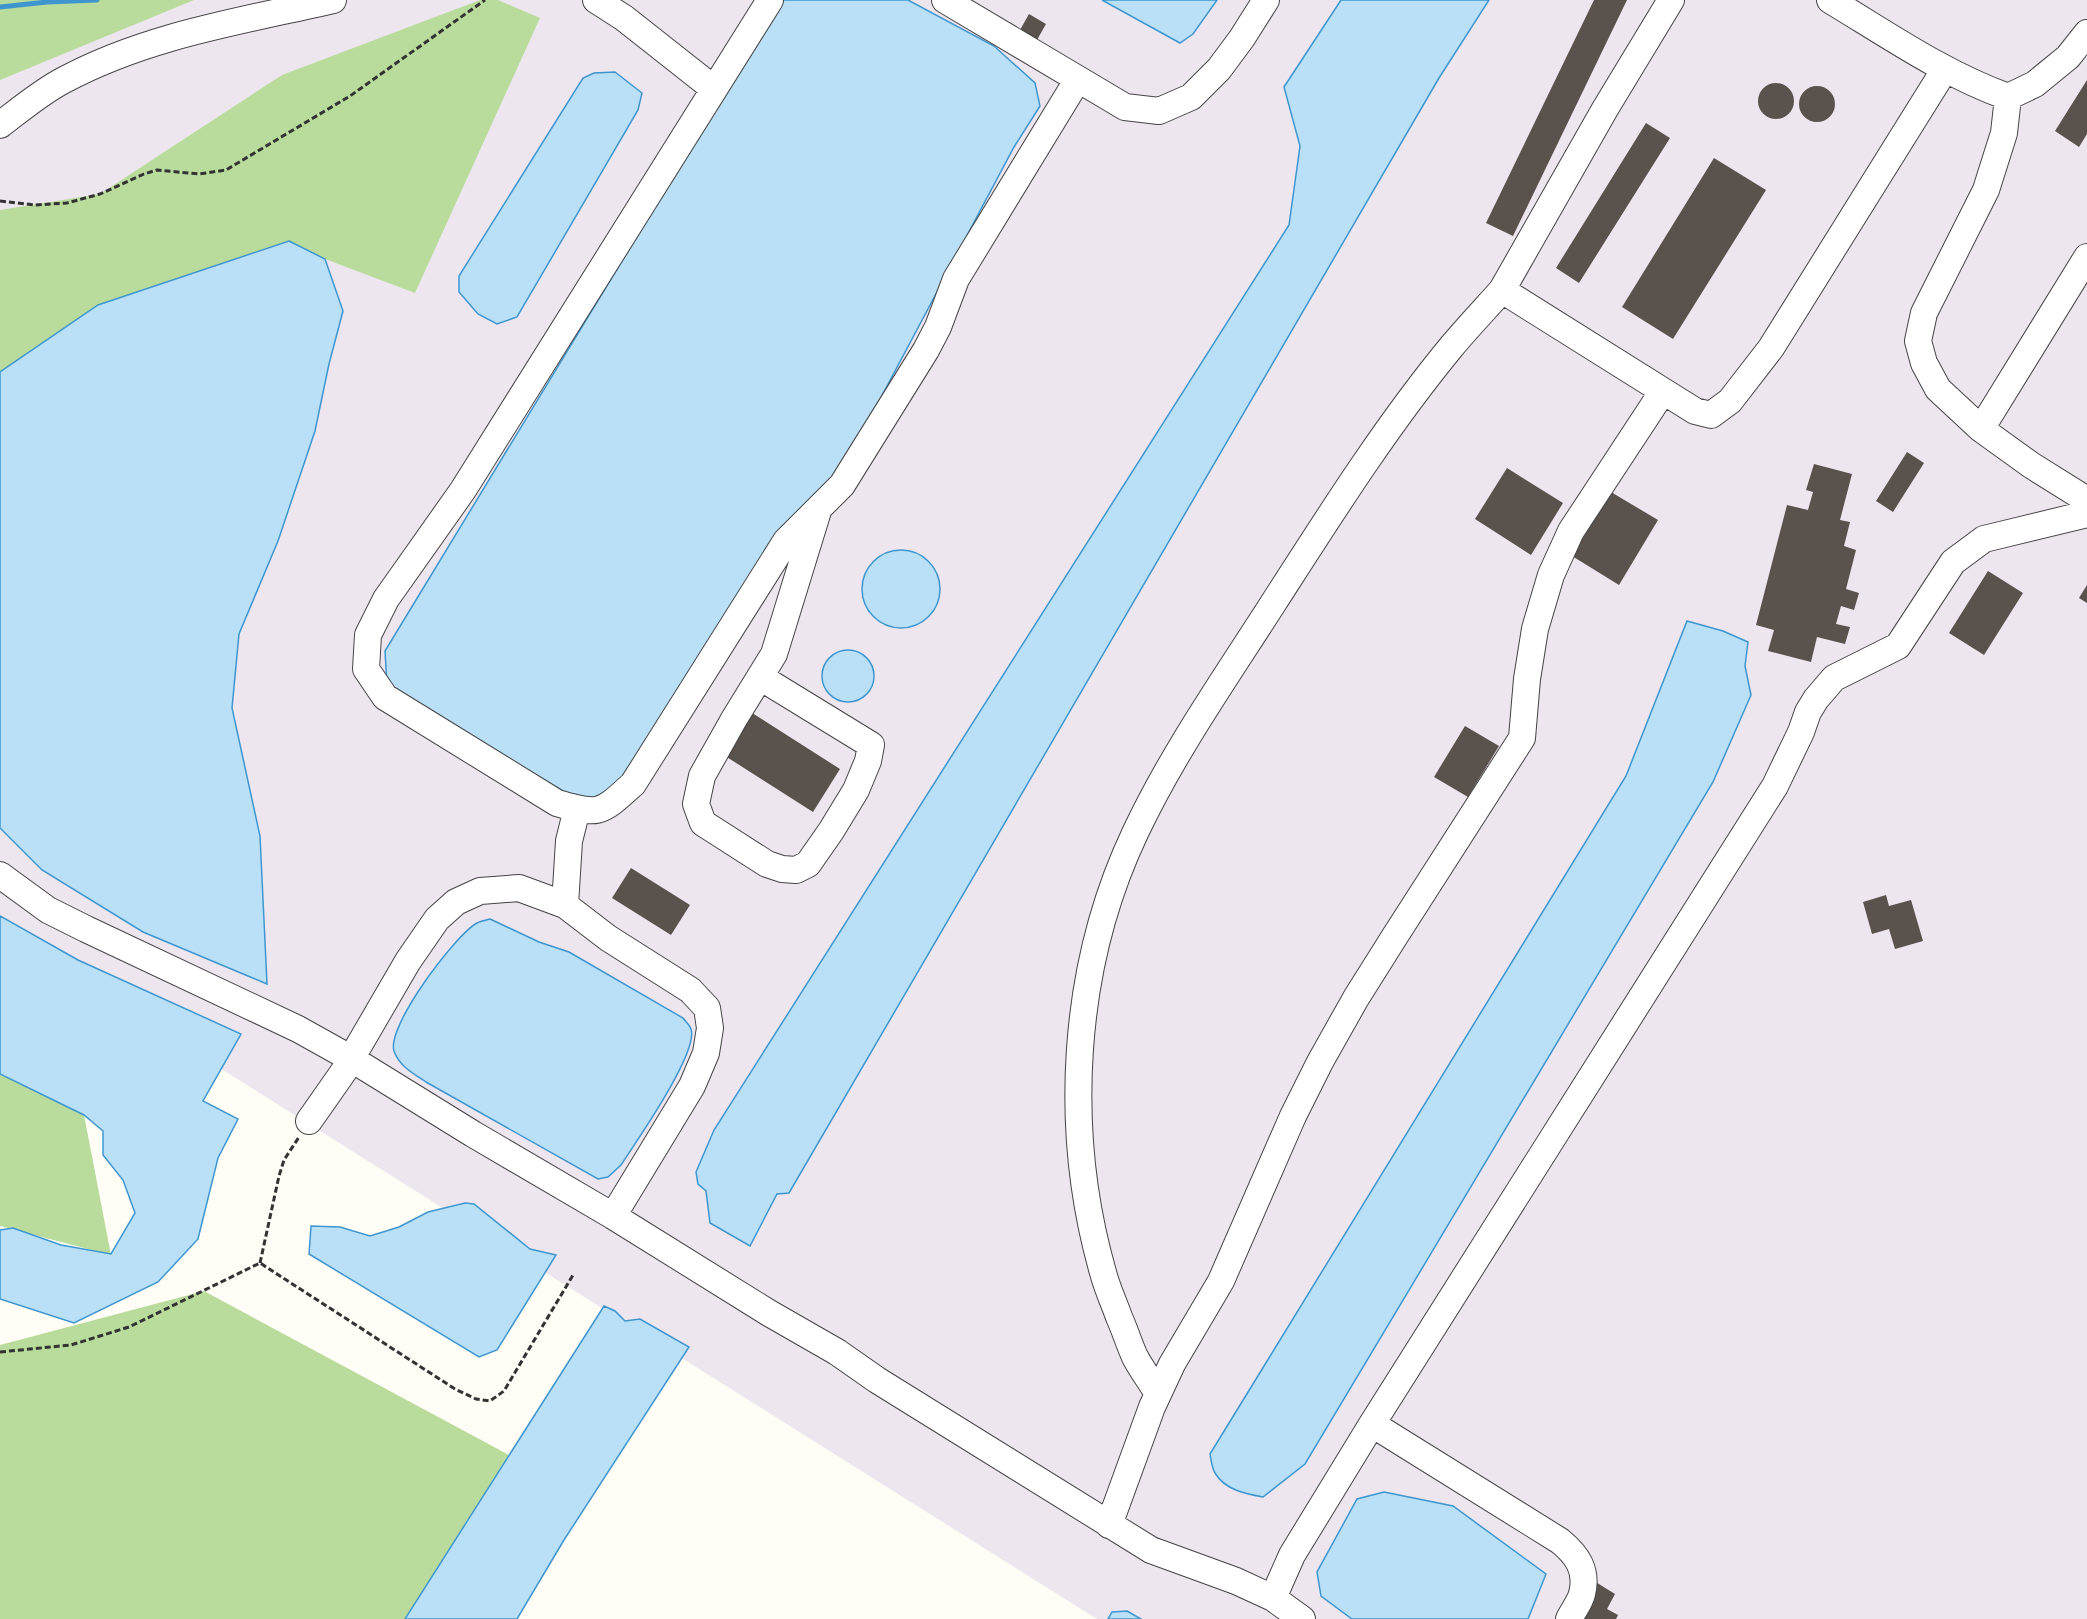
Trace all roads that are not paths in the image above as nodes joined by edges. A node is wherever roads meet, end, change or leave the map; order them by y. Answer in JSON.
{"nodes":[{"id":1,"x":333,"y":0,"type":"edge"},
{"id":2,"x":596,"y":0,"type":"edge"},
{"id":3,"x":770,"y":0,"type":"edge"},
{"id":4,"x":945,"y":0,"type":"edge"},
{"id":5,"x":1266,"y":0,"type":"edge"},
{"id":6,"x":1671,"y":0,"type":"edge"},
{"id":7,"x":1830,"y":0,"type":"edge"},
{"id":8,"x":2087,"y":33,"type":"edge"},
{"id":9,"x":1945,"y":69,"type":"junction"},
{"id":10,"x":1078,"y":79,"type":"junction"},
{"id":11,"x":714,"y":89,"type":"junction"},
{"id":12,"x":2008,"y":97,"type":"junction"},
{"id":13,"x":0,"y":125,"type":"edge"},
{"id":14,"x":2087,"y":257,"type":"edge"},
{"id":15,"x":1502,"y":290,"type":"junction"},
{"id":16,"x":1663,"y":391,"type":"junction"},
{"id":17,"x":1981,"y":429,"type":"junction"},
{"id":18,"x":2087,"y":500,"type":"edge"},
{"id":19,"x":819,"y":507,"type":"junction"},
{"id":20,"x":2087,"y":514,"type":"edge"},
{"id":21,"x":760,"y":677,"type":"junction"},
{"id":22,"x":577,"y":809,"type":"junction"},
{"id":23,"x":0,"y":875,"type":"edge"},
{"id":24,"x":565,"y":905,"type":"junction"},
{"id":25,"x":350,"y":1058,"type":"junction"},
{"id":26,"x":309,"y":1121,"type":"road end"},
{"id":27,"x":613,"y":1216,"type":"junction"},
{"id":28,"x":1158,"y":1394,"type":"junction"},
{"id":29,"x":1372,"y":1424,"type":"junction"},
{"id":30,"x":1109,"y":1525,"type":"junction"},
{"id":31,"x":1272,"y":1599,"type":"junction"},
{"id":32,"x":1302,"y":1619,"type":"edge"},
{"id":33,"x":1569,"y":1619,"type":"edge"}],
"edges":[{"from":1,"to":13,"type":"lane"},
{"from":2,"to":11,"type":"lane"},
{"from":3,"to":11,"type":"lane"},
{"from":4,"to":10,"type":"lane"},
{"from":5,"to":10,"type":"lane"},
{"from":6,"to":15,"type":"lane"},
{"from":7,"to":9,"type":"lane"},
{"from":8,"to":12,"type":"lane"},
{"from":9,"to":12,"type":"lane"},
{"from":9,"to":16,"type":"lane"},
{"from":10,"to":19,"type":"lane"},
{"from":11,"to":22,"type":"lane"},
{"from":12,"to":17,"type":"lane"},
{"from":14,"to":17,"type":"lane"},
{"from":15,"to":16,"type":"lane"},
{"from":15,"to":28,"type":"lane"},
{"from":16,"to":28,"type":"lane"},
{"from":17,"to":18,"type":"lane"},
{"from":19,"to":21,"type":"lane"},
{"from":19,"to":22,"type":"lane"},
{"from":20,"to":29,"type":"lane"},
{"from":21,"to":21,"type":"lane"},
{"from":22,"to":24,"type":"lane"},
{"from":23,"to":25,"type":"lane"},
{"from":24,"to":25,"type":"lane"},
{"from":24,"to":27,"type":"lane"},
{"from":25,"to":26,"type":"lane"},
{"from":25,"to":27,"type":"lane"},
{"from":27,"to":30,"type":"lane"},
{"from":28,"to":30,"type":"lane"},
{"from":29,"to":31,"type":"lane"},
{"from":29,"to":33,"type":"lane"},
{"from":30,"to":31,"type":"lane"},
{"from":31,"to":32,"type":"lane"}]}
